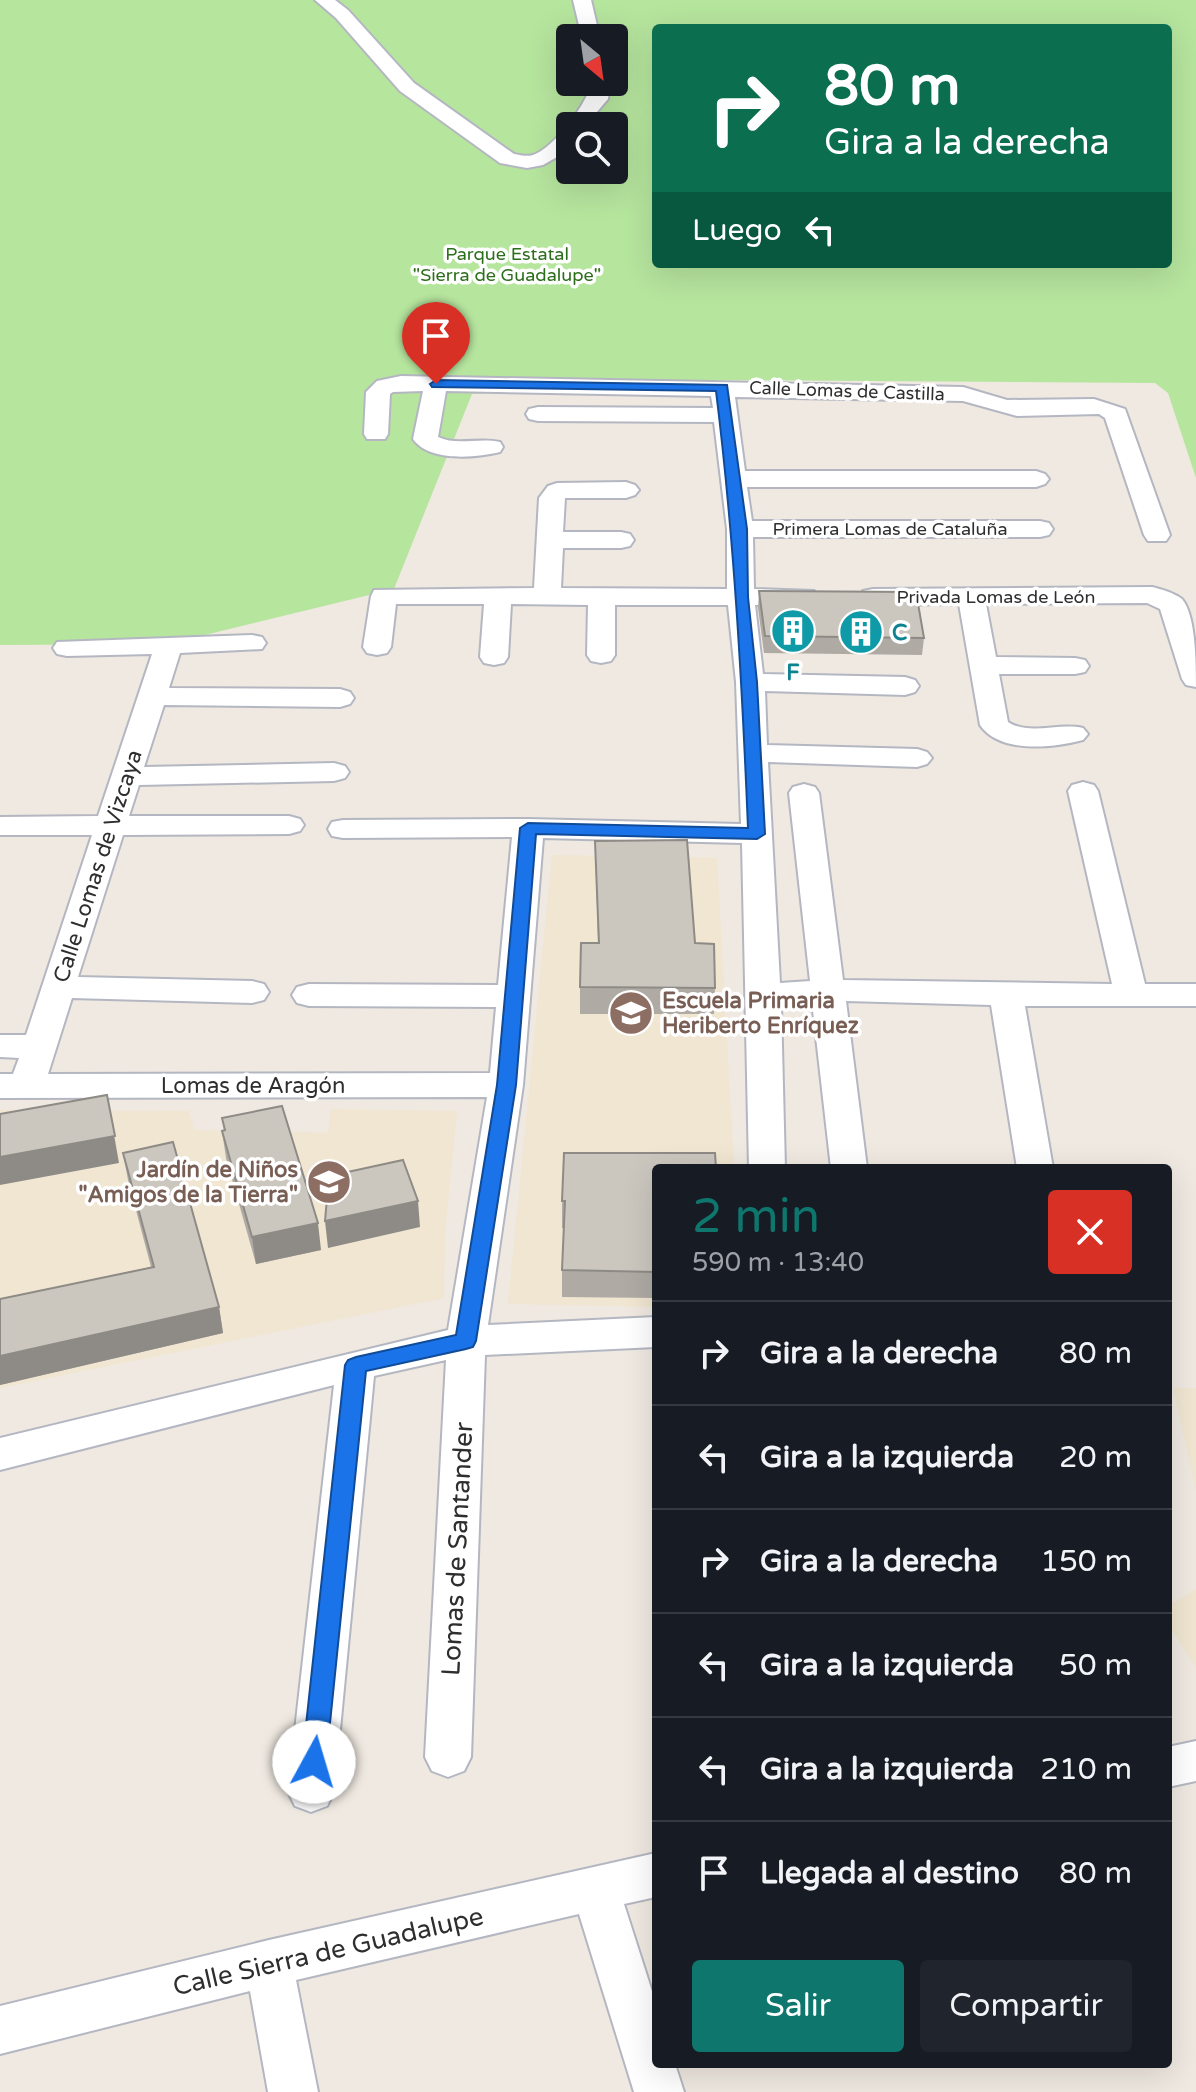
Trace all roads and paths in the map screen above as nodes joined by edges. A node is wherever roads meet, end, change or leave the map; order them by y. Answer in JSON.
{"nodes":[{"id":1,"x":324,"y":0,"type":"edge"},
{"id":2,"x":582,"y":0,"type":"edge"},
{"id":3,"x":588,"y":24,"type":"edge"},
{"id":4,"x":599,"y":96,"type":"edge"},
{"id":5,"x":587,"y":112,"type":"edge"},
{"id":6,"x":556,"y":149,"type":"edge"},
{"id":7,"x":436,"y":384,"type":"junction"},
{"id":8,"x":723,"y":401,"type":"junction"},
{"id":9,"x":538,"y":414,"type":"dead end"},
{"id":10,"x":376,"y":434,"type":"dead end"},
{"id":11,"x":491,"y":447,"type":"dead end"},
{"id":12,"x":1028,"y":453,"type":"dead end"},
{"id":13,"x":732,"y":479,"type":"junction"},
{"id":14,"x":626,"y":490,"type":"dead end"},
{"id":15,"x":740,"y":529,"type":"junction"},
{"id":16,"x":1040,"y":529,"type":"dead end"},
{"id":17,"x":1157,"y":535,"type":"dead end"},
{"id":18,"x":552,"y":540,"type":"junction"},
{"id":19,"x":621,"y":540,"type":"dead end"},
{"id":20,"x":498,"y":596,"type":"junction"},
{"id":21,"x":547,"y":596,"type":"junction"},
{"id":22,"x":602,"y":597,"type":"junction"},
{"id":23,"x":741,"y":597,"type":"junction"},
{"id":24,"x":971,"y":598,"type":"junction"},
{"id":25,"x":252,"y":643,"type":"dead end"},
{"id":26,"x":168,"y":647,"type":"junction"},
{"id":27,"x":377,"y":647,"type":"dead end"},
{"id":28,"x":67,"y":648,"type":"dead end"},
{"id":29,"x":601,"y":655,"type":"dead end"},
{"id":30,"x":494,"y":657,"type":"dead end"},
{"id":31,"x":984,"y":665,"type":"junction"},
{"id":32,"x":1075,"y":666,"type":"dead end"},
{"id":33,"x":1196,"y":679,"type":"edge"},
{"id":34,"x":750,"y":682,"type":"junction"},
{"id":35,"x":905,"y":686,"type":"dead end"},
{"id":36,"x":152,"y":696,"type":"junction"},
{"id":37,"x":340,"y":698,"type":"dead end"},
{"id":38,"x":1073,"y":734,"type":"dead end"},
{"id":39,"x":753,"y":753,"type":"junction"},
{"id":40,"x":917,"y":758,"type":"dead end"},
{"id":41,"x":334,"y":772,"type":"dead end"},
{"id":42,"x":126,"y":776,"type":"junction"},
{"id":43,"x":1083,"y":791,"type":"dead end"},
{"id":44,"x":804,"y":793,"type":"dead end"},
{"id":45,"x":289,"y":825,"type":"dead end"},
{"id":46,"x":0,"y":826,"type":"edge"},
{"id":47,"x":110,"y":827,"type":"junction"},
{"id":48,"x":528,"y":828,"type":"junction"},
{"id":49,"x":343,"y":829,"type":"dead end"},
{"id":50,"x":757,"y":834,"type":"junction"},
{"id":51,"x":58,"y":987,"type":"junction"},
{"id":52,"x":830,"y":990,"type":"junction"},
{"id":53,"x":252,"y":992,"type":"dead end"},
{"id":54,"x":309,"y":995,"type":"dead end"},
{"id":55,"x":764,"y":995,"type":"junction"},
{"id":56,"x":1006,"y":995,"type":"junction"},
{"id":57,"x":1131,"y":995,"type":"junction"},
{"id":58,"x":514,"y":996,"type":"junction"},
{"id":59,"x":1195,"y":1000,"type":"edge"},
{"id":60,"x":0,"y":1046,"type":"edge"},
{"id":61,"x":39,"y":1047,"type":"junction"},
{"id":62,"x":13,"y":1085,"type":"edge"},
{"id":63,"x":506,"y":1085,"type":"junction"},
{"id":64,"x":767,"y":1164,"type":"edge"},
{"id":65,"x":849,"y":1164,"type":"edge"},
{"id":66,"x":1034,"y":1164,"type":"edge"},
{"id":67,"x":652,"y":1332,"type":"edge"},
{"id":68,"x":466,"y":1341,"type":"junction"},
{"id":69,"x":356,"y":1365,"type":"junction"},
{"id":70,"x":0,"y":1454,"type":"edge"},
{"id":71,"x":448,"y":1757,"type":"dead end"},
{"id":72,"x":1196,"y":1761,"type":"edge"},
{"id":73,"x":1172,"y":1766,"type":"edge"},
{"id":74,"x":311,"y":1792,"type":"dead end"},
{"id":75,"x":652,"y":1876,"type":"edge"},
{"id":76,"x":595,"y":1888,"type":"junction"},
{"id":77,"x":269,"y":1963,"type":"junction"},
{"id":78,"x":0,"y":2030,"type":"edge"},
{"id":79,"x":293,"y":2092,"type":"edge"},
{"id":80,"x":659,"y":2092,"type":"edge"}],
"edges":[{"from":1,"to":6,"type":"street"},
{"from":2,"to":3,"type":"street"},
{"from":4,"to":5,"type":"street"},
{"from":7,"to":8,"type":"street","name":"Calle Lomas de Castilla"},
{"from":7,"to":10,"type":"street","name":"Calle Lomas de Castilla"},
{"from":7,"to":11,"type":"street"},
{"from":8,"to":9,"type":"street"},
{"from":8,"to":13,"type":"street"},
{"from":8,"to":17,"type":"street","name":"Calle Lomas de Castilla"},
{"from":12,"to":13,"type":"street"},
{"from":13,"to":15,"type":"street"},
{"from":14,"to":18,"type":"street"},
{"from":15,"to":16,"type":"street","name":"Primera Lomas de Cataluña"},
{"from":15,"to":23,"type":"street"},
{"from":18,"to":19,"type":"street"},
{"from":18,"to":21,"type":"street"},
{"from":20,"to":21,"type":"street","name":"Privada Lomas de León"},
{"from":20,"to":27,"type":"street","name":"Privada Lomas de León"},
{"from":20,"to":30,"type":"street"},
{"from":21,"to":22,"type":"street","name":"Privada Lomas de León"},
{"from":22,"to":23,"type":"street","name":"Privada Lomas de León"},
{"from":22,"to":29,"type":"street"},
{"from":23,"to":24,"type":"street","name":"Privada Lomas de León"},
{"from":23,"to":34,"type":"street"},
{"from":24,"to":31,"type":"street"},
{"from":24,"to":33,"type":"street","name":"Privada Lomas de León"},
{"from":25,"to":26,"type":"street"},
{"from":26,"to":28,"type":"street"},
{"from":26,"to":36,"type":"street","name":"Calle Lomas de Vizcaya"},
{"from":31,"to":32,"type":"street"},
{"from":31,"to":38,"type":"street"},
{"from":34,"to":35,"type":"street"},
{"from":34,"to":39,"type":"street"},
{"from":36,"to":37,"type":"street"},
{"from":36,"to":42,"type":"street","name":"Calle Lomas de Vizcaya"},
{"from":39,"to":40,"type":"street"},
{"from":39,"to":50,"type":"street"},
{"from":41,"to":42,"type":"street"},
{"from":42,"to":47,"type":"street","name":"Calle Lomas de Vizcaya"},
{"from":43,"to":57,"type":"street"},
{"from":44,"to":52,"type":"street"},
{"from":45,"to":47,"type":"street"},
{"from":46,"to":47,"type":"street"},
{"from":47,"to":51,"type":"street","name":"Calle Lomas de Vizcaya"},
{"from":48,"to":49,"type":"street"},
{"from":48,"to":50,"type":"street"},
{"from":48,"to":58,"type":"street","name":"Lomas de Santander"},
{"from":50,"to":55,"type":"street"},
{"from":51,"to":53,"type":"street"},
{"from":51,"to":61,"type":"street","name":"Calle Lomas de Vizcaya"},
{"from":52,"to":55,"type":"street"},
{"from":52,"to":56,"type":"street"},
{"from":52,"to":65,"type":"street"},
{"from":54,"to":58,"type":"street"},
{"from":55,"to":64,"type":"street"},
{"from":56,"to":57,"type":"street"},
{"from":56,"to":66,"type":"street"},
{"from":57,"to":59,"type":"street"},
{"from":58,"to":63,"type":"street","name":"Lomas de Santander"},
{"from":60,"to":61,"type":"street"},
{"from":61,"to":62,"type":"street","name":"Calle Lomas de Vizcaya"},
{"from":62,"to":63,"type":"street","name":"Lomas de Aragón"},
{"from":63,"to":68,"type":"street","name":"Lomas de Santander"},
{"from":67,"to":68,"type":"street"},
{"from":68,"to":69,"type":"street"},
{"from":68,"to":71,"type":"street","name":"Lomas de Santander"},
{"from":69,"to":70,"type":"street"},
{"from":69,"to":74,"type":"street"},
{"from":72,"to":73,"type":"street"},
{"from":75,"to":76,"type":"street","name":"Calle Sierra de Guadalupe"},
{"from":76,"to":77,"type":"street","name":"Calle Sierra de Guadalupe"},
{"from":76,"to":80,"type":"street"},
{"from":77,"to":78,"type":"street","name":"Calle Sierra de Guadalupe"},
{"from":77,"to":79,"type":"street"}]}
